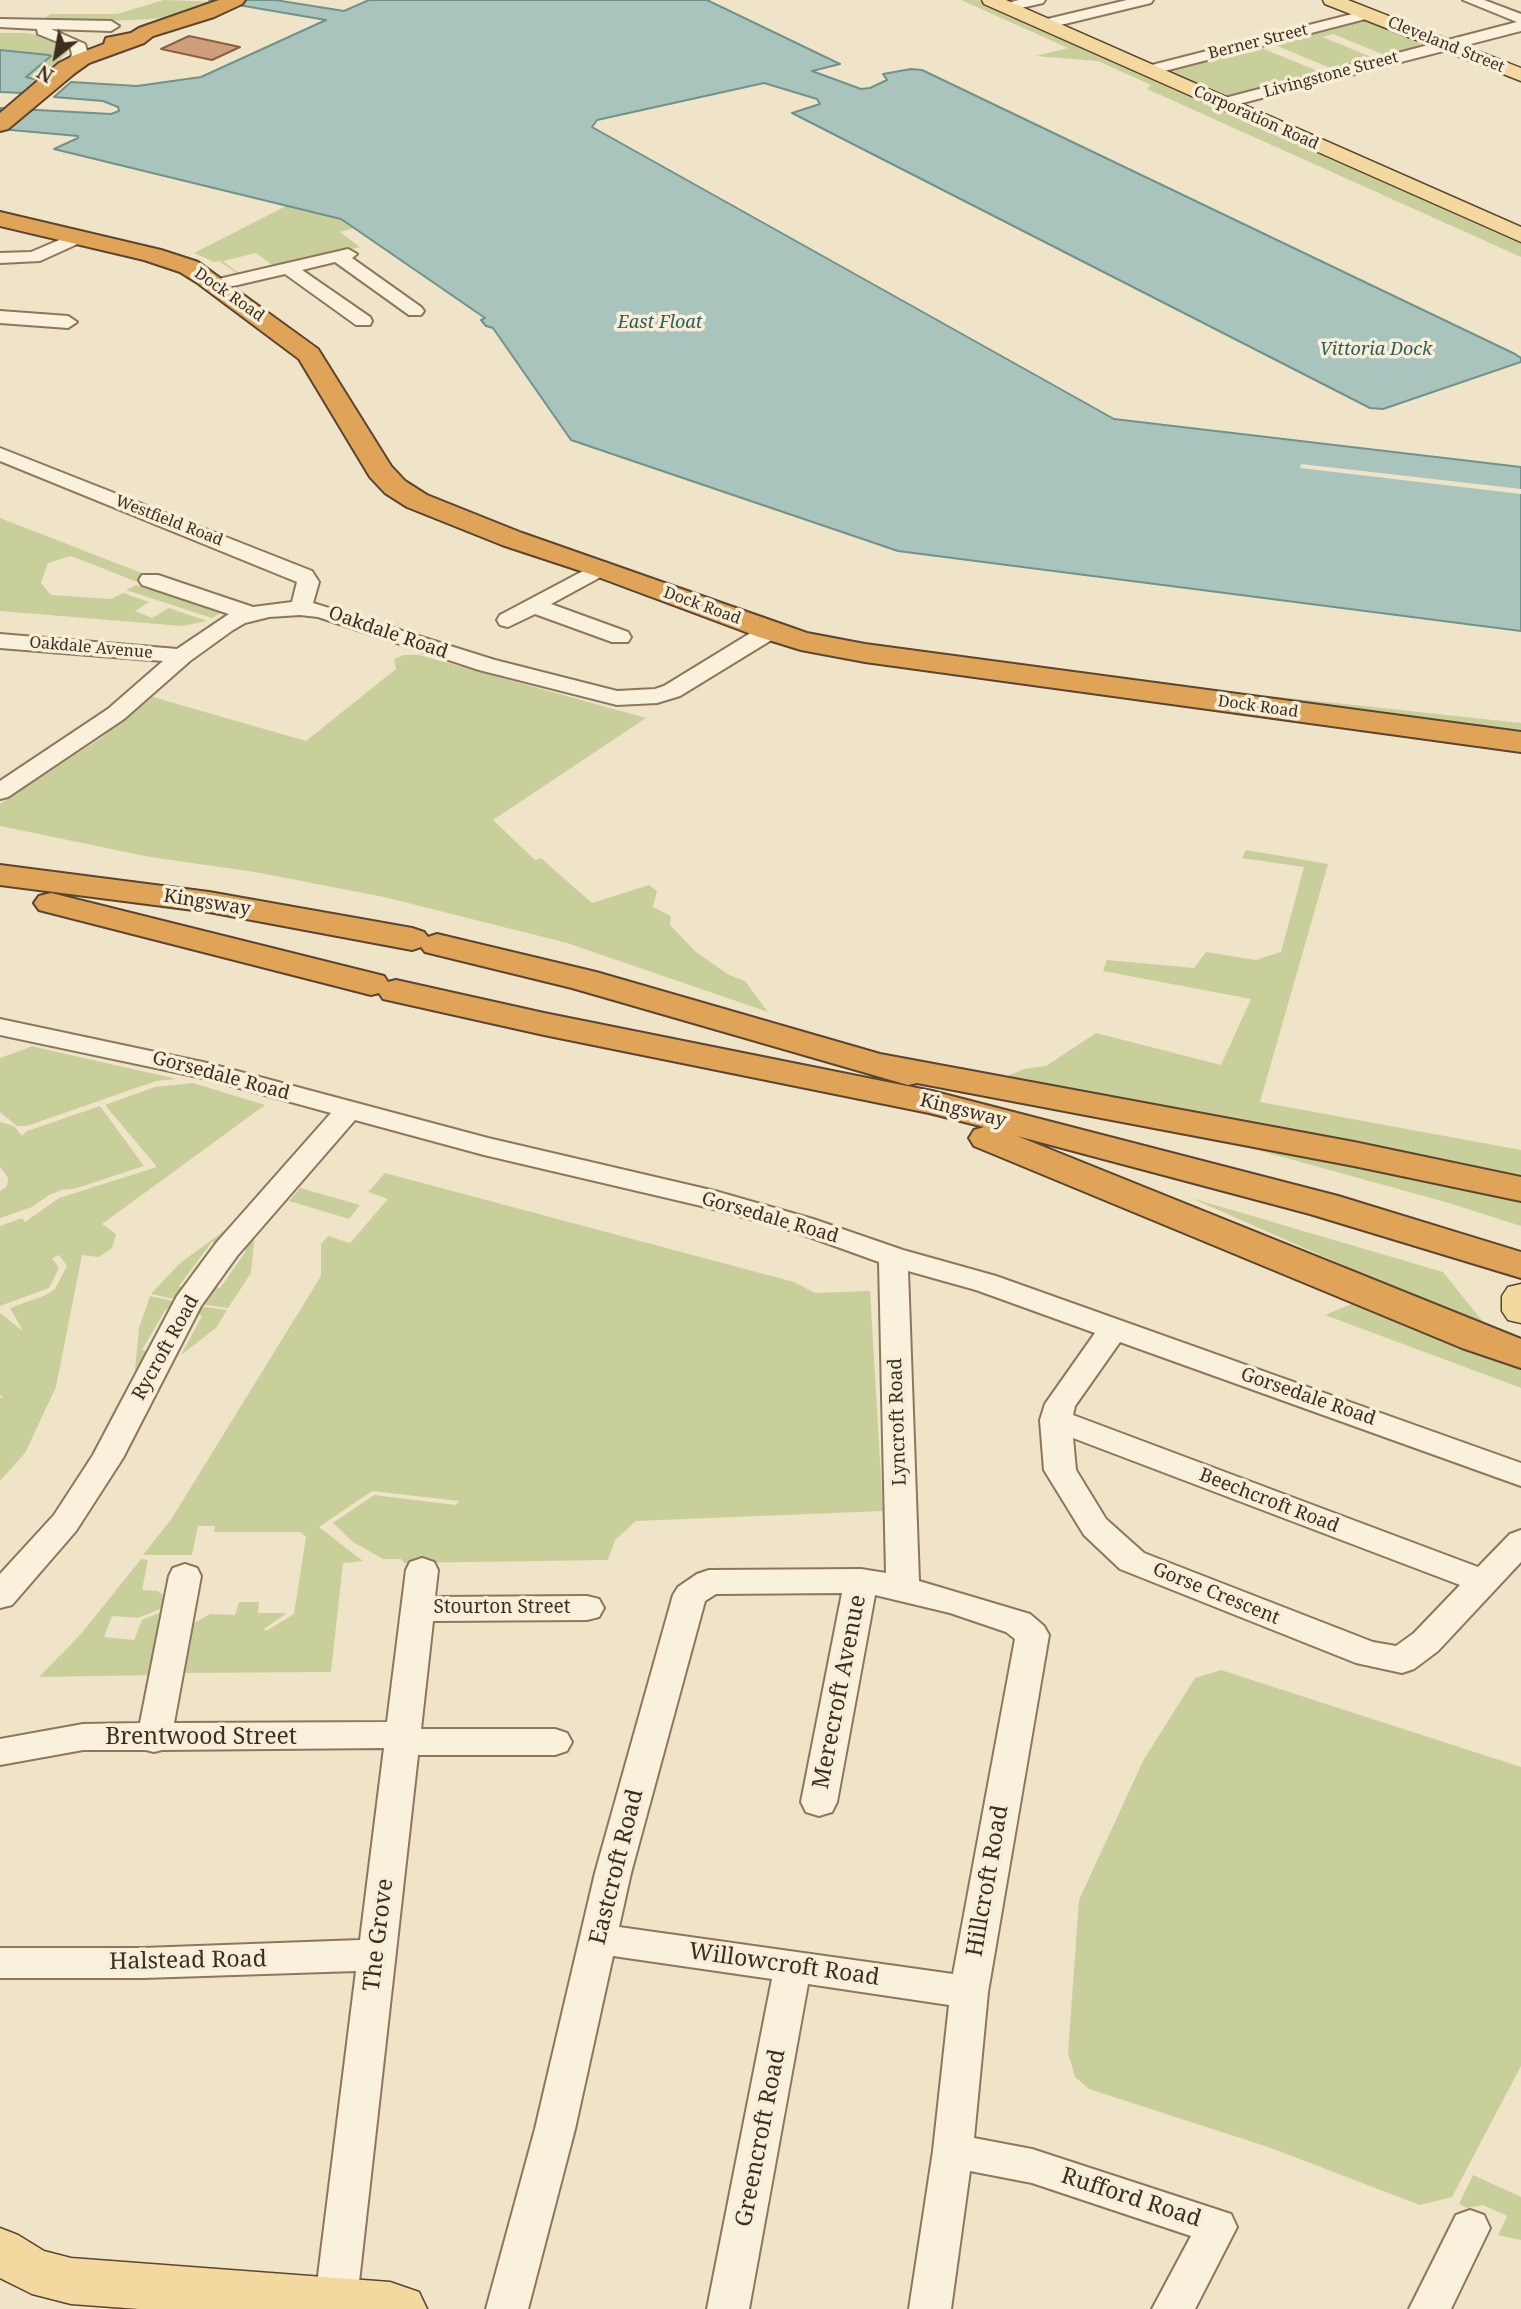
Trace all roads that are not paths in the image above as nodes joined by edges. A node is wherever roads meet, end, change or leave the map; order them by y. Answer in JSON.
{"nodes":[{"id":1,"x":1038,"y":0,"type":"edge"},
{"id":2,"x":1146,"y":0,"type":"edge"},
{"id":3,"x":1332,"y":0,"type":"edge"},
{"id":4,"x":1470,"y":0,"type":"edge"},
{"id":5,"x":232,"y":2,"type":"edge"},
{"id":6,"x":999,"y":4,"type":"edge"},
{"id":7,"x":1368,"y":14,"type":"junction"},
{"id":8,"x":1521,"y":19,"type":"edge"},
{"id":9,"x":0,"y":23,"type":"edge"},
{"id":10,"x":1044,"y":24,"type":"junction"},
{"id":11,"x":1521,"y":26,"type":"edge"},
{"id":12,"x":0,"y":29,"type":"edge"},
{"id":13,"x":37,"y":30,"type":"junction"},
{"id":14,"x":118,"y":32,"type":"junction"},
{"id":15,"x":1447,"y":45,"type":"junction"},
{"id":16,"x":79,"y":61,"type":"junction"},
{"id":17,"x":1149,"y":70,"type":"junction"},
{"id":18,"x":1521,"y":75,"type":"edge"},
{"id":19,"x":1223,"y":103,"type":"junction"},
{"id":20,"x":9,"y":117,"type":"edge"},
{"id":21,"x":0,"y":219,"type":"edge"},
{"id":22,"x":1521,"y":235,"type":"edge"},
{"id":23,"x":78,"y":237,"type":"junction"},
{"id":24,"x":0,"y":258,"type":"edge"},
{"id":25,"x":288,"y":268,"type":"junction"},
{"id":26,"x":216,"y":285,"type":"junction"},
{"id":27,"x":415,"y":311,"type":"dead end"},
{"id":28,"x":0,"y":317,"type":"edge"},
{"id":29,"x":363,"y":321,"type":"dead end"},
{"id":30,"x":68,"y":322,"type":"dead end"},
{"id":31,"x":0,"y":454,"type":"edge"},
{"id":32,"x":600,"y":568,"type":"junction"},
{"id":33,"x":150,"y":580,"type":"dead end"},
{"id":34,"x":535,"y":606,"type":"junction"},
{"id":35,"x":300,"y":608,"type":"junction"},
{"id":36,"x":251,"y":614,"type":"junction"},
{"id":37,"x":508,"y":620,"type":"dead end"},
{"id":38,"x":770,"y":631,"type":"junction"},
{"id":39,"x":620,"y":637,"type":"dead end"},
{"id":40,"x":0,"y":641,"type":"edge"},
{"id":41,"x":182,"y":656,"type":"junction"},
{"id":42,"x":1521,"y":742,"type":"edge"},
{"id":43,"x":0,"y":792,"type":"edge"},
{"id":44,"x":0,"y":875,"type":"edge"},
{"id":45,"x":0,"y":890,"type":"edge"},
{"id":46,"x":0,"y":1027,"type":"edge"},
{"id":47,"x":849,"y":1072,"type":"junction"},
{"id":48,"x":348,"y":1111,"type":"junction"},
{"id":49,"x":1521,"y":1189,"type":"edge"},
{"id":50,"x":1521,"y":1240,"type":"edge"},
{"id":51,"x":893,"y":1257,"type":"junction"},
{"id":52,"x":1521,"y":1265,"type":"edge"},
{"id":53,"x":1521,"y":1296,"type":"edge"},
{"id":54,"x":1521,"y":1311,"type":"edge"},
{"id":55,"x":1114,"y":1329,"type":"junction"},
{"id":56,"x":1521,"y":1354,"type":"edge"},
{"id":57,"x":1056,"y":1420,"type":"junction"},
{"id":58,"x":1521,"y":1475,"type":"edge"},
{"id":59,"x":1521,"y":1542,"type":"edge"},
{"id":60,"x":422,"y":1570,"type":"dead end"},
{"id":61,"x":185,"y":1576,"type":"dead end"},
{"id":62,"x":861,"y":1581,"type":"junction"},
{"id":63,"x":1482,"y":1581,"type":"junction"},
{"id":64,"x":904,"y":1588,"type":"junction"},
{"id":65,"x":0,"y":1596,"type":"edge"},
{"id":66,"x":587,"y":1608,"type":"dead end"},
{"id":67,"x":417,"y":1609,"type":"junction"},
{"id":68,"x":155,"y":1738,"type":"junction"},
{"id":69,"x":402,"y":1738,"type":"junction"},
{"id":70,"x":555,"y":1742,"type":"dead end"},
{"id":71,"x":0,"y":1752,"type":"edge"},
{"id":72,"x":819,"y":1802,"type":"dead end"},
{"id":73,"x":598,"y":1939,"type":"junction"},
{"id":74,"x":376,"y":1955,"type":"junction"},
{"id":75,"x":0,"y":1963,"type":"edge"},
{"id":76,"x":793,"y":1967,"type":"junction"},
{"id":77,"x":969,"y":1992,"type":"junction"},
{"id":78,"x":953,"y":2151,"type":"junction"},
{"id":79,"x":1470,"y":2228,"type":"dead end"},
{"id":80,"x":4,"y":2260,"type":"edge"},
{"id":81,"x":147,"y":2297,"type":"edge"},
{"id":82,"x":336,"y":2300,"type":"junction"},
{"id":83,"x":401,"y":2309,"type":"edge"},
{"id":84,"x":507,"y":2309,"type":"edge"},
{"id":85,"x":728,"y":2309,"type":"edge"},
{"id":86,"x":930,"y":2309,"type":"edge"},
{"id":87,"x":1173,"y":2309,"type":"edge"},
{"id":88,"x":1430,"y":2309,"type":"edge"}],
"edges":[{"from":1,"to":6,"type":"street"},
{"from":2,"to":10,"type":"street"},
{"from":3,"to":7,"type":"main road","name":"Cleveland Street"},
{"from":4,"to":8,"type":"street"},
{"from":5,"to":14,"type":"highway"},
{"from":6,"to":10,"type":"main road","name":"Corporation Road"},
{"from":7,"to":15,"type":"main road","name":"Cleveland Street"},
{"from":7,"to":17,"type":"street","name":"Berner Street"},
{"from":9,"to":14,"type":"street"},
{"from":10,"to":17,"type":"main road","name":"Corporation Road"},
{"from":11,"to":15,"type":"street","name":"Livingstone Street"},
{"from":12,"to":13,"type":"street"},
{"from":13,"to":14,"type":"street"},
{"from":13,"to":16,"type":"street"},
{"from":14,"to":16,"type":"highway"},
{"from":14,"to":16,"type":"highway"},
{"from":15,"to":18,"type":"main road","name":"Cleveland Street"},
{"from":15,"to":19,"type":"street","name":"Livingstone Street"},
{"from":16,"to":20,"type":"highway"},
{"from":17,"to":19,"type":"main road","name":"Corporation Road"},
{"from":19,"to":22,"type":"main road","name":"Corporation Road"},
{"from":21,"to":23,"type":"highway","name":"Dock Road"},
{"from":23,"to":24,"type":"street"},
{"from":23,"to":26,"type":"highway","name":"Dock Road"},
{"from":25,"to":26,"type":"street"},
{"from":25,"to":27,"type":"street"},
{"from":25,"to":29,"type":"street"},
{"from":26,"to":32,"type":"highway","name":"Dock Road"},
{"from":28,"to":30,"type":"street"},
{"from":31,"to":35,"type":"street","name":"Westfield Road"},
{"from":32,"to":34,"type":"street"},
{"from":32,"to":38,"type":"highway","name":"Dock Road"},
{"from":33,"to":36,"type":"street"},
{"from":34,"to":37,"type":"street"},
{"from":34,"to":39,"type":"street"},
{"from":35,"to":36,"type":"street","name":"Oakdale Road"},
{"from":35,"to":38,"type":"street","name":"Oakdale Road"},
{"from":36,"to":41,"type":"street","name":"Oakdale Road"},
{"from":38,"to":42,"type":"highway","name":"Dock Road"},
{"from":40,"to":41,"type":"street","name":"Oakdale Avenue"},
{"from":41,"to":43,"type":"street","name":"Oakdale Road"},
{"from":44,"to":47,"type":"highway","name":"Kingsway"},
{"from":45,"to":47,"type":"highway","name":"Kingsway"},
{"from":46,"to":48,"type":"street","name":"Gorsedale Road"},
{"from":47,"to":49,"type":"highway"},
{"from":47,"to":50,"type":"highway","name":"Kingsway"},
{"from":47,"to":52,"type":"highway","name":"Kingsway"},
{"from":47,"to":56,"type":"highway"},
{"from":48,"to":51,"type":"street","name":"Gorsedale Road"},
{"from":48,"to":65,"type":"street","name":"Rycroft Road"},
{"from":51,"to":55,"type":"street","name":"Gorsedale Road"},
{"from":51,"to":64,"type":"street","name":"Lyncroft Road"},
{"from":53,"to":54,"type":"main road"},
{"from":55,"to":57,"type":"street"},
{"from":55,"to":58,"type":"street","name":"Gorsedale Road"},
{"from":57,"to":63,"type":"street","name":"Beechcroft Road"},
{"from":57,"to":63,"type":"street","name":"Gorse Crescent"},
{"from":59,"to":63,"type":"street","name":"Gorse Crescent"},
{"from":60,"to":67,"type":"street","name":"The Grove"},
{"from":61,"to":68,"type":"street"},
{"from":62,"to":64,"type":"street","name":"Hillcroft Road"},
{"from":62,"to":72,"type":"street","name":"Merecroft Avenue"},
{"from":62,"to":73,"type":"street","name":"Eastcroft Road"},
{"from":64,"to":77,"type":"street","name":"Hillcroft Road"},
{"from":66,"to":67,"type":"street","name":"Stourton Street"},
{"from":67,"to":69,"type":"street","name":"The Grove"},
{"from":68,"to":69,"type":"street","name":"Brentwood Street"},
{"from":68,"to":71,"type":"street","name":"Brentwood Street"},
{"from":69,"to":70,"type":"street","name":"Brentwood Street"},
{"from":69,"to":74,"type":"street","name":"The Grove"},
{"from":73,"to":76,"type":"street","name":"Willowcroft Road"},
{"from":73,"to":84,"type":"street","name":"Eastcroft Road"},
{"from":74,"to":75,"type":"street","name":"Halstead Road"},
{"from":74,"to":82,"type":"street","name":"The Grove"},
{"from":76,"to":77,"type":"street","name":"Willowcroft Road"},
{"from":76,"to":85,"type":"street","name":"Greencroft Road"},
{"from":77,"to":78,"type":"street","name":"Hillcroft Road"},
{"from":78,"to":86,"type":"street","name":"Hillcroft Road"},
{"from":78,"to":87,"type":"street","name":"Rufford Road"},
{"from":79,"to":88,"type":"street"},
{"from":80,"to":81,"type":"main road"},
{"from":81,"to":82,"type":"main road"},
{"from":82,"to":83,"type":"main road"}]}
